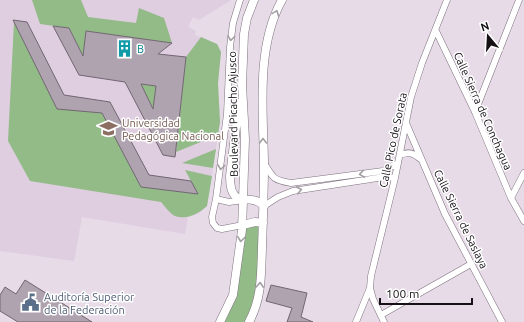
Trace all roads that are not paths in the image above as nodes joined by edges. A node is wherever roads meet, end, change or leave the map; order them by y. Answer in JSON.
{"nodes":[{"id":1,"x":240,"y":0,"type":"edge"},
{"id":2,"x":254,"y":0,"type":"edge"},
{"id":3,"x":282,"y":0,"type":"edge"},
{"id":4,"x":447,"y":0,"type":"edge"},
{"id":5,"x":519,"y":0,"type":"edge"},
{"id":6,"x":436,"y":31,"type":"junction"},
{"id":7,"x":242,"y":85,"type":"junction"},
{"id":8,"x":475,"y":112,"type":"junction"},
{"id":9,"x":406,"y":123,"type":"junction"},
{"id":10,"x":400,"y":155,"type":"junction"},
{"id":11,"x":420,"y":160,"type":"junction"},
{"id":12,"x":264,"y":162,"type":"junction"},
{"id":13,"x":398,"y":163,"type":"junction"},
{"id":14,"x":524,"y":173,"type":"edge"},
{"id":15,"x":395,"y":178,"type":"junction"},
{"id":16,"x":511,"y":198,"type":"junction"},
{"id":17,"x":216,"y":199,"type":"junction"},
{"id":18,"x":244,"y":200,"type":"junction"},
{"id":19,"x":264,"y":206,"type":"junction"},
{"id":20,"x":524,"y":221,"type":"edge"},
{"id":21,"x":263,"y":223,"type":"junction"},
{"id":22,"x":243,"y":225,"type":"junction"},
{"id":23,"x":471,"y":264,"type":"junction"},
{"id":24,"x":370,"y":288,"type":"junction"},
{"id":25,"x":381,"y":315,"type":"junction"},
{"id":26,"x":220,"y":322,"type":"edge"},
{"id":27,"x":249,"y":322,"type":"edge"},
{"id":28,"x":356,"y":322,"type":"edge"},
{"id":29,"x":384,"y":322,"type":"edge"},
{"id":30,"x":502,"y":322,"type":"edge"}],
"edges":[{"from":1,"to":17,"type":"street","one_way":true},
{"from":2,"to":7,"type":"main road","name":"Boulevard Picacho Ajusco"},
{"from":12,"to":3,"type":"main road","one_way":true},
{"from":4,"to":6,"type":"street","name":"Calle Pico de Sorata"},
{"from":5,"to":8,"type":"street"},
{"from":6,"to":8,"type":"street","name":"Calle Sierra de Conchagua"},
{"from":6,"to":9,"type":"street","name":"Calle Pico de Sorata"},
{"from":7,"to":18,"type":"main road","name":"Boulevard Picacho Ajusco"},
{"from":7,"to":18,"type":"main road"},
{"from":8,"to":16,"type":"street","name":"Calle Sierra de Conchagua"},
{"from":9,"to":10,"type":"street","name":"Calle Pico de Sorata"},
{"from":9,"to":11,"type":"street","name":"Calle Sierra de Saslaya"},
{"from":10,"to":11,"type":"street"},
{"from":10,"to":13,"type":"street","name":"Calle Pico de Sorata"},
{"from":11,"to":23,"type":"street","name":"Calle Sierra de Saslaya"},
{"from":13,"to":12,"type":"street","one_way":true},
{"from":12,"to":19,"type":"main road"},
{"from":13,"to":15,"type":"street","name":"Calle Pico de Sorata"},
{"from":14,"to":16,"type":"street"},
{"from":19,"to":15,"type":"street","one_way":true},
{"from":15,"to":24,"type":"street","name":"Calle Pico de Sorata"},
{"from":16,"to":20,"type":"street","name":"Calle Sierra de Conchagua"},
{"from":17,"to":18,"type":"street"},
{"from":17,"to":22,"type":"street"},
{"from":18,"to":19,"type":"main road"},
{"from":18,"to":22,"type":"main road","name":"Boulevard Picacho Ajusco"},
{"from":19,"to":21,"type":"main road"},
{"from":21,"to":22,"type":"main road"},
{"from":27,"to":21,"type":"main road","one_way":true},
{"from":22,"to":26,"type":"main road","name":"Boulevard Picacho Ajusco","one_way":true},
{"from":23,"to":25,"type":"street"},
{"from":23,"to":30,"type":"street","name":"Calle Sierra de Saslaya"},
{"from":24,"to":25,"type":"street","name":"Calle Pico de Sorata"},
{"from":24,"to":28,"type":"street","name":"Calle Pico de Sorata"},
{"from":25,"to":29,"type":"street","name":"Calle Pico de Sorata"}]}
